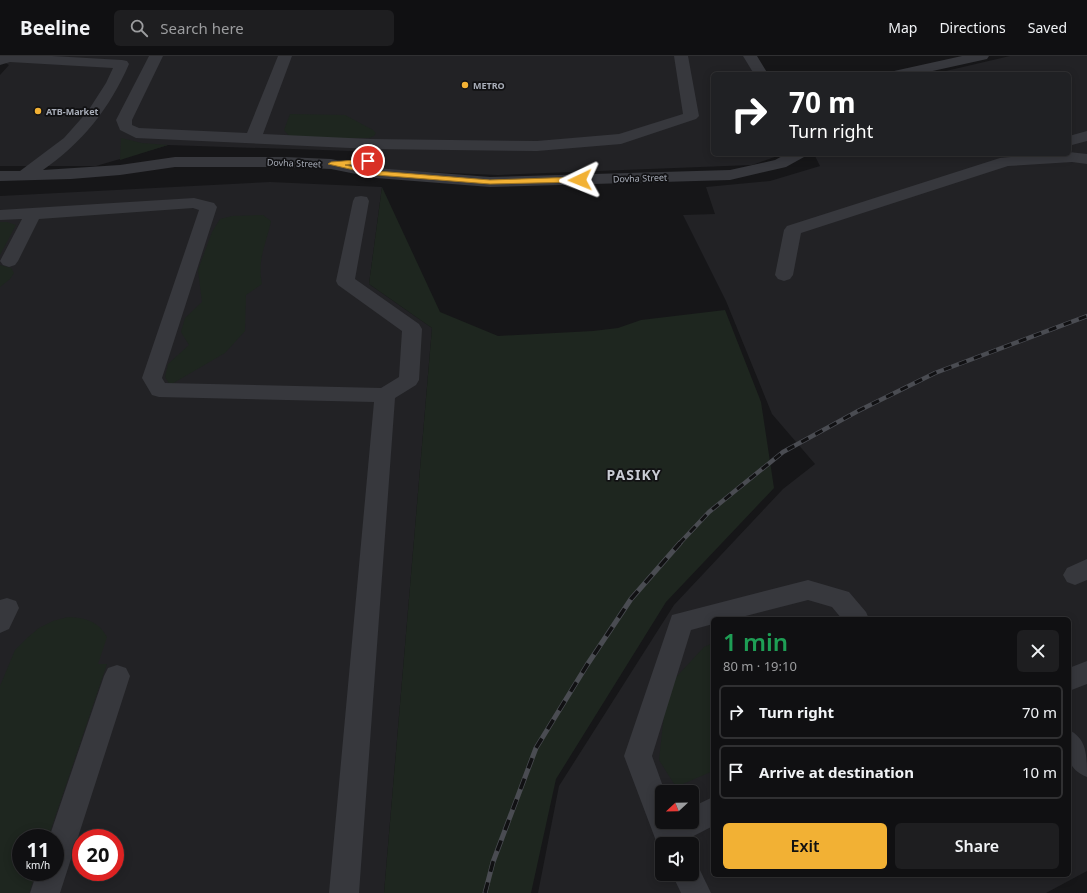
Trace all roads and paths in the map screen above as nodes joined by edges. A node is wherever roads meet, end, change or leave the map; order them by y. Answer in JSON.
{"nodes":[{"id":1,"x":156,"y":56,"type":"edge"},
{"id":2,"x":285,"y":56,"type":"edge"},
{"id":3,"x":681,"y":56,"type":"edge"},
{"id":4,"x":750,"y":56,"type":"edge"},
{"id":5,"x":982,"y":56,"type":"edge"},
{"id":6,"x":0,"y":61,"type":"edge"},
{"id":7,"x":760,"y":72,"type":"edge"},
{"id":8,"x":908,"y":72,"type":"edge"},
{"id":9,"x":253,"y":139,"type":"junction"},
{"id":10,"x":537,"y":146,"type":"junction"},
{"id":11,"x":794,"y":156,"type":"edge"},
{"id":12,"x":1087,"y":159,"type":"edge"},
{"id":13,"x":331,"y":164,"type":"junction"},
{"id":14,"x":0,"y":176,"type":"edge"},
{"id":15,"x":23,"y":176,"type":"junction"},
{"id":16,"x":361,"y":201,"type":"dead end"},
{"id":17,"x":33,"y":214,"type":"junction"},
{"id":18,"x":0,"y":216,"type":"edge"},
{"id":19,"x":9,"y":261,"type":"dead end"},
{"id":20,"x":784,"y":275,"type":"dead end"},
{"id":21,"x":385,"y":395,"type":"junction"},
{"id":22,"x":854,"y":617,"type":"edge"},
{"id":23,"x":1087,"y":672,"type":"edge"},
{"id":24,"x":117,"y":676,"type":"dead end"},
{"id":25,"x":1071,"y":679,"type":"edge"},
{"id":26,"x":1071,"y":744,"type":"edge"},
{"id":27,"x":1087,"y":764,"type":"edge"},
{"id":28,"x":711,"y":812,"type":"edge"},
{"id":29,"x":699,"y":818,"type":"edge"},
{"id":30,"x":683,"y":829,"type":"edge"},
{"id":31,"x":64,"y":836,"type":"edge"},
{"id":32,"x":668,"y":837,"type":"edge"},
{"id":33,"x":673,"y":837,"type":"edge"},
{"id":34,"x":49,"y":881,"type":"edge"},
{"id":35,"x":690,"y":881,"type":"edge"},
{"id":36,"x":45,"y":893,"type":"edge"},
{"id":37,"x":344,"y":893,"type":"edge"},
{"id":38,"x":696,"y":893,"type":"edge"}],
"edges":[{"from":1,"to":9,"type":"lane"},
{"from":2,"to":9,"type":"lane"},
{"from":3,"to":10,"type":"lane"},
{"from":4,"to":7,"type":"lane"},
{"from":5,"to":8,"type":"lane"},
{"from":6,"to":15,"type":"lane"},
{"from":9,"to":10,"type":"lane"},
{"from":10,"to":13,"type":"lane"},
{"from":11,"to":13,"type":"lane","name":"Dovha Street"},
{"from":12,"to":20,"type":"lane"},
{"from":13,"to":15,"type":"lane","name":"Dovha Street"},
{"from":14,"to":15,"type":"lane","name":"Dovha Street"},
{"from":16,"to":21,"type":"lane"},
{"from":17,"to":18,"type":"lane"},
{"from":17,"to":19,"type":"lane"},
{"from":17,"to":21,"type":"lane"},
{"from":21,"to":37,"type":"lane"},
{"from":22,"to":32,"type":"lane"},
{"from":23,"to":25,"type":"lane"},
{"from":24,"to":31,"type":"lane"},
{"from":26,"to":27,"type":"lane"},
{"from":28,"to":29,"type":"lane"},
{"from":30,"to":33,"type":"lane"},
{"from":34,"to":36,"type":"lane"},
{"from":35,"to":38,"type":"lane"}]}
